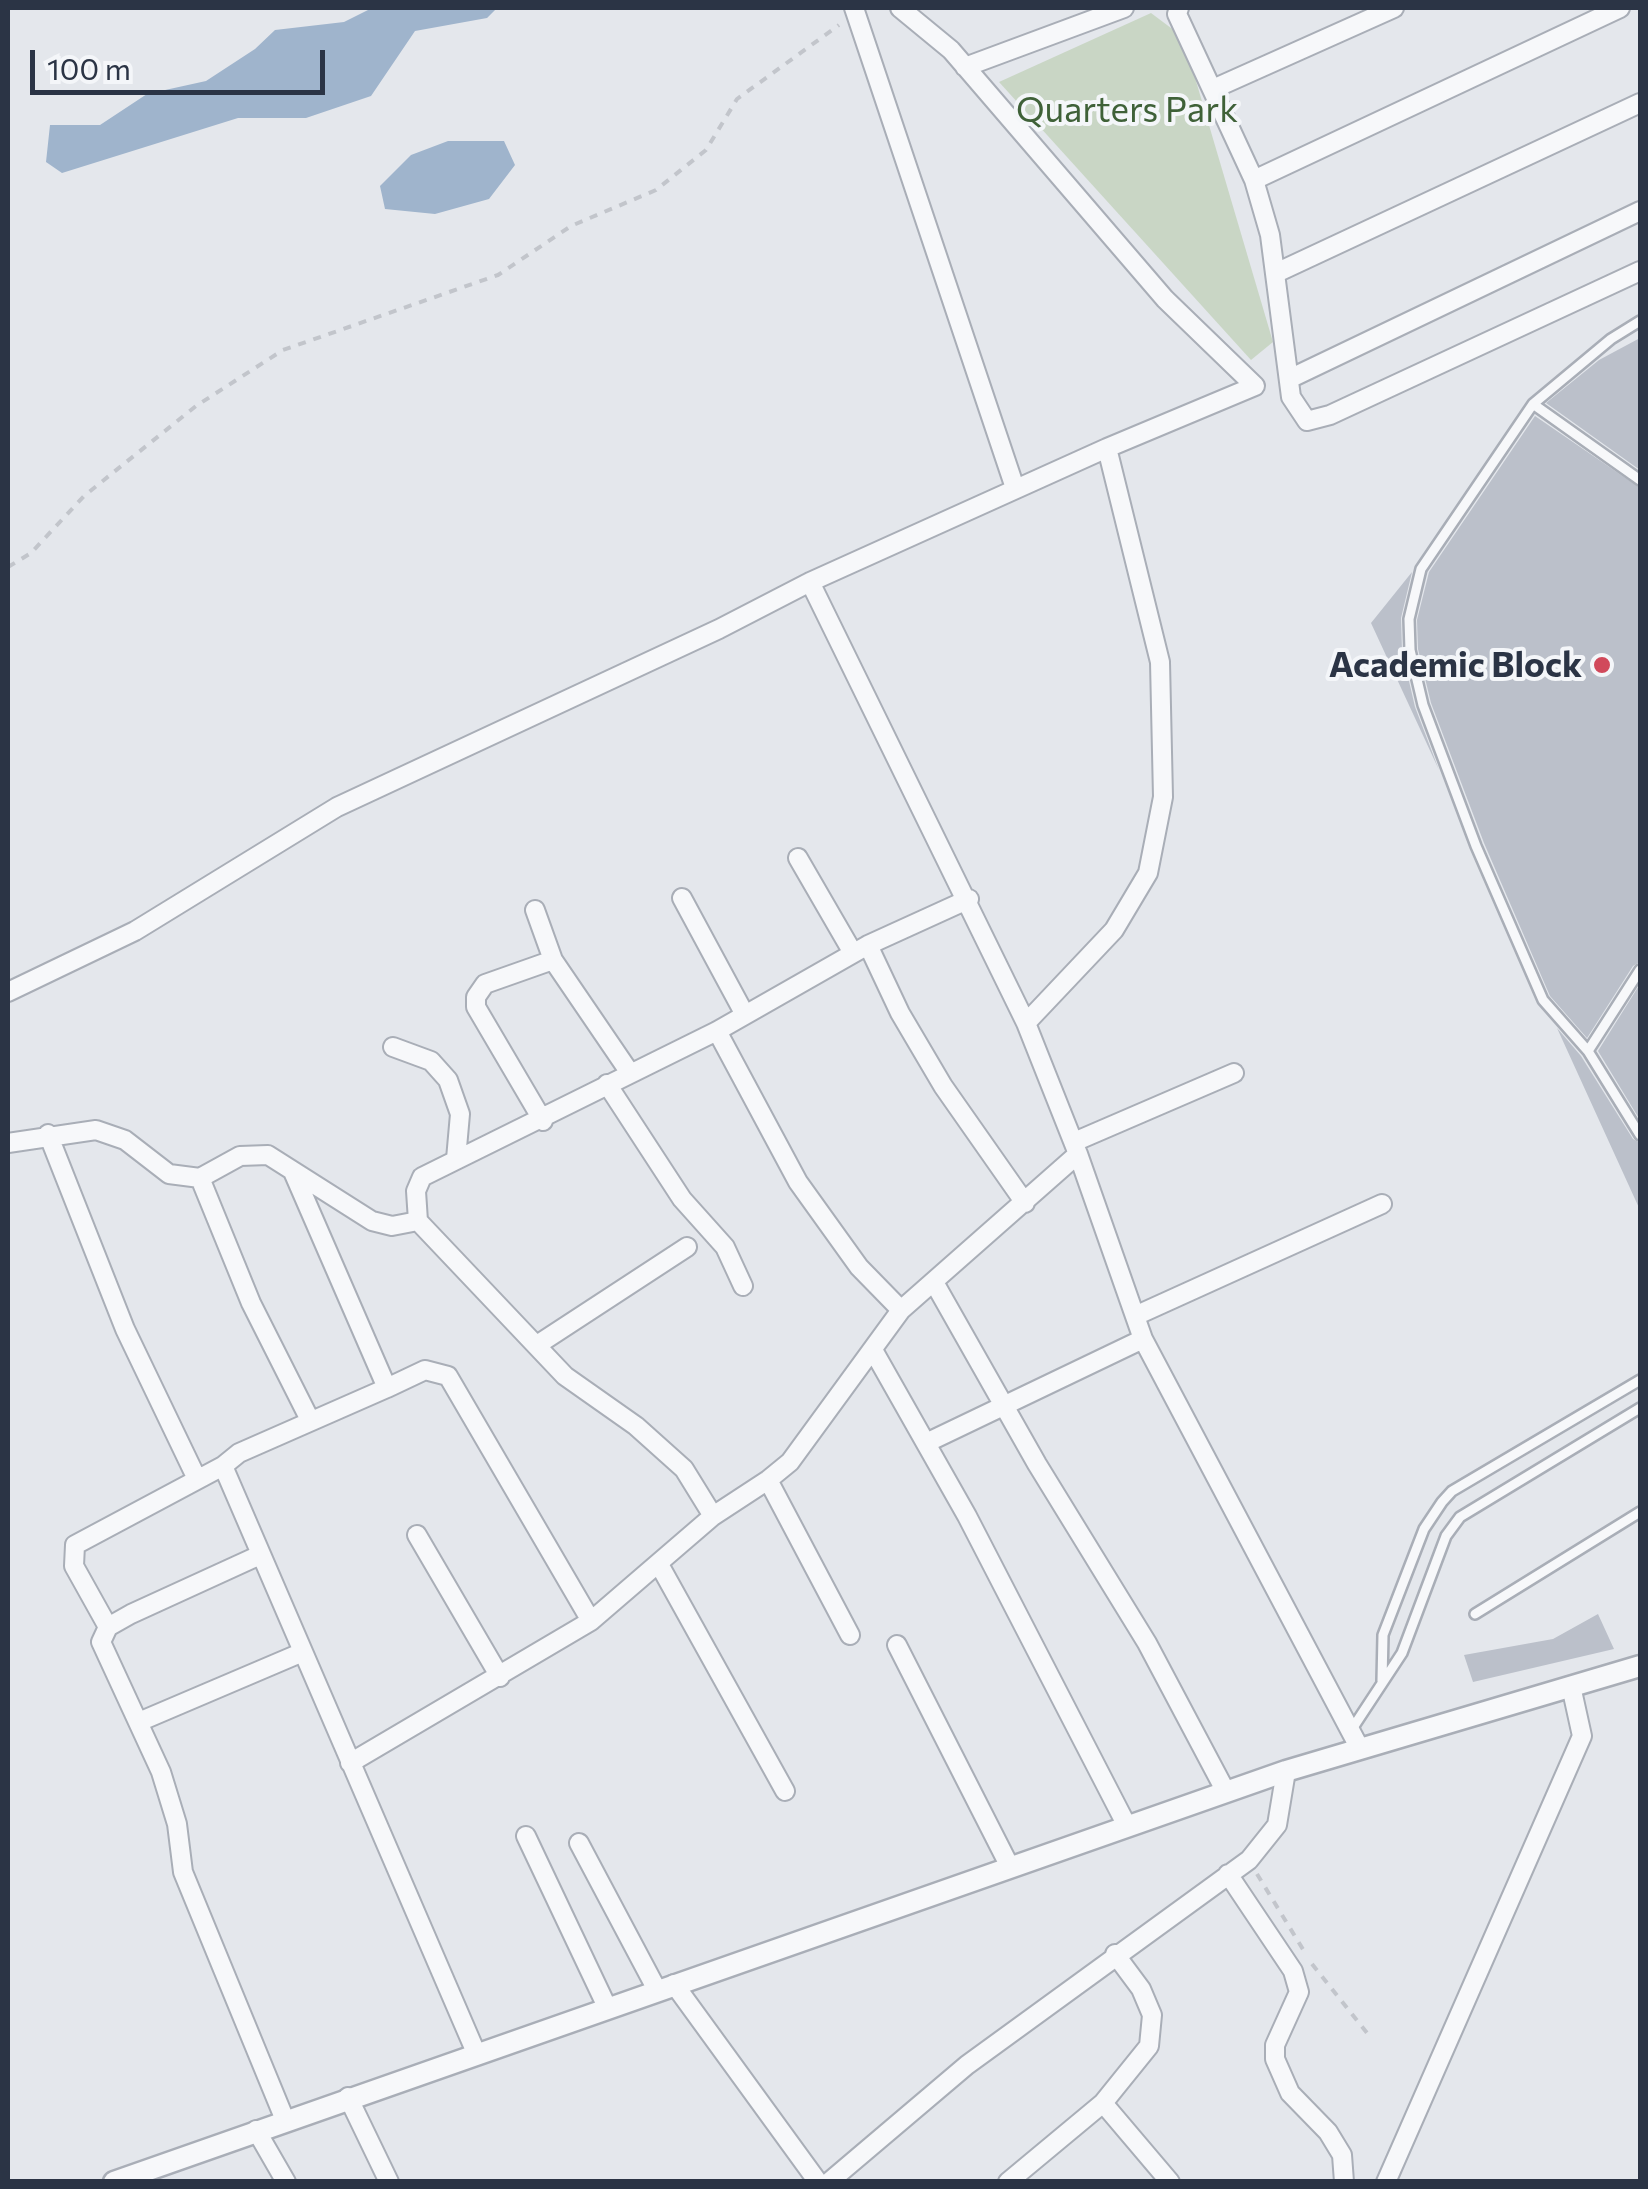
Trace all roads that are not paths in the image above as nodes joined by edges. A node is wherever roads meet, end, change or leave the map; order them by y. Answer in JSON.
{"nodes":[{"id":1,"x":900,"y":8,"type":"edge"},
{"id":2,"x":1124,"y":8,"type":"edge"},
{"id":3,"x":1394,"y":8,"type":"edge"},
{"id":4,"x":1620,"y":8,"type":"edge"},
{"id":5,"x":1172,"y":10,"type":"edge"},
{"id":6,"x":856,"y":11,"type":"edge"},
{"id":7,"x":965,"y":67,"type":"junction"},
{"id":8,"x":1214,"y":89,"type":"junction"},
{"id":9,"x":1640,"y":103,"type":"edge"},
{"id":10,"x":1254,"y":180,"type":"junction"},
{"id":11,"x":1640,"y":211,"type":"edge"},
{"id":12,"x":1640,"y":271,"type":"edge"},
{"id":13,"x":1276,"y":273,"type":"junction"},
{"id":14,"x":1640,"y":322,"type":"edge"},
{"id":15,"x":1289,"y":371,"type":"junction"},
{"id":16,"x":1255,"y":386,"type":"junction"},
{"id":17,"x":1534,"y":404,"type":"junction"},
{"id":18,"x":1107,"y":448,"type":"junction"},
{"id":19,"x":1640,"y":480,"type":"edge"},
{"id":20,"x":1015,"y":488,"type":"junction"},
{"id":21,"x":810,"y":582,"type":"junction"},
{"id":22,"x":798,"y":858,"type":"dead end"},
{"id":23,"x":682,"y":898,"type":"dead end"},
{"id":24,"x":969,"y":899,"type":"junction"},
{"id":25,"x":535,"y":910,"type":"dead end"},
{"id":26,"x":860,"y":949,"type":"junction"},
{"id":27,"x":553,"y":960,"type":"junction"},
{"id":28,"x":1640,"y":970,"type":"edge"},
{"id":29,"x":8,"y":992,"type":"edge"},
{"id":30,"x":744,"y":1013,"type":"junction"},
{"id":31,"x":1026,"y":1023,"type":"junction"},
{"id":32,"x":717,"y":1031,"type":"junction"},
{"id":33,"x":393,"y":1047,"type":"dead end"},
{"id":34,"x":1588,"y":1051,"type":"junction"},
{"id":35,"x":630,"y":1072,"type":"junction"},
{"id":36,"x":1234,"y":1074,"type":"dead end"},
{"id":37,"x":607,"y":1084,"type":"junction"},
{"id":38,"x":543,"y":1121,"type":"junction"},
{"id":39,"x":48,"y":1134,"type":"junction"},
{"id":40,"x":1640,"y":1135,"type":"edge"},
{"id":41,"x":8,"y":1144,"type":"edge"},
{"id":42,"x":1076,"y":1148,"type":"junction"},
{"id":43,"x":456,"y":1159,"type":"junction"},
{"id":44,"x":294,"y":1174,"type":"junction"},
{"id":45,"x":200,"y":1178,"type":"junction"},
{"id":46,"x":1025,"y":1203,"type":"junction"},
{"id":47,"x":1382,"y":1204,"type":"dead end"},
{"id":48,"x":418,"y":1221,"type":"junction"},
{"id":49,"x":686,"y":1247,"type":"dead end"},
{"id":50,"x":935,"y":1284,"type":"junction"},
{"id":51,"x":742,"y":1286,"type":"dead end"},
{"id":52,"x":901,"y":1310,"type":"junction"},
{"id":53,"x":1135,"y":1316,"type":"junction"},
{"id":54,"x":1143,"y":1339,"type":"junction"},
{"id":55,"x":537,"y":1345,"type":"junction"},
{"id":56,"x":873,"y":1350,"type":"junction"},
{"id":57,"x":1640,"y":1380,"type":"edge"},
{"id":58,"x":387,"y":1388,"type":"junction"},
{"id":59,"x":1621,"y":1392,"type":"junction"},
{"id":60,"x":1006,"y":1406,"type":"junction"},
{"id":61,"x":1637,"y":1410,"type":"edge"},
{"id":62,"x":310,"y":1420,"type":"junction"},
{"id":63,"x":926,"y":1443,"type":"junction"},
{"id":64,"x":222,"y":1466,"type":"junction"},
{"id":65,"x":197,"y":1479,"type":"junction"},
{"id":66,"x":768,"y":1480,"type":"junction"},
{"id":67,"x":1640,"y":1512,"type":"edge"},
{"id":68,"x":713,"y":1516,"type":"junction"},
{"id":69,"x":418,"y":1534,"type":"dead end"},
{"id":70,"x":260,"y":1554,"type":"junction"},
{"id":71,"x":660,"y":1566,"type":"junction"},
{"id":72,"x":1475,"y":1614,"type":"dead end"},
{"id":73,"x":591,"y":1621,"type":"junction"},
{"id":74,"x":108,"y":1627,"type":"junction"},
{"id":75,"x":850,"y":1634,"type":"dead end"},
{"id":76,"x":897,"y":1645,"type":"dead end"},
{"id":77,"x":304,"y":1652,"type":"junction"},
{"id":78,"x":1640,"y":1666,"type":"edge"},
{"id":79,"x":500,"y":1677,"type":"junction"},
{"id":80,"x":1382,"y":1684,"type":"junction"},
{"id":81,"x":1571,"y":1686,"type":"junction"},
{"id":82,"x":141,"y":1721,"type":"junction"},
{"id":83,"x":1356,"y":1738,"type":"junction"},
{"id":84,"x":350,"y":1762,"type":"junction"},
{"id":85,"x":1286,"y":1771,"type":"junction"},
{"id":86,"x":785,"y":1791,"type":"dead end"},
{"id":87,"x":1226,"y":1792,"type":"junction"},
{"id":88,"x":1128,"y":1826,"type":"junction"},
{"id":89,"x":526,"y":1836,"type":"dead end"},
{"id":90,"x":579,"y":1843,"type":"dead end"},
{"id":91,"x":1010,"y":1867,"type":"junction"},
{"id":92,"x":1228,"y":1874,"type":"junction"},
{"id":93,"x":1115,"y":1954,"type":"junction"},
{"id":94,"x":665,"y":1987,"type":"junction"},
{"id":95,"x":607,"y":2007,"type":"junction"},
{"id":96,"x":476,"y":2055,"type":"junction"},
{"id":97,"x":348,"y":2097,"type":"junction"},
{"id":98,"x":1103,"y":2102,"type":"junction"},
{"id":99,"x":285,"y":2120,"type":"junction"},
{"id":100,"x":256,"y":2130,"type":"junction"},
{"id":101,"x":114,"y":2182,"type":"edge"},
{"id":102,"x":286,"y":2182,"type":"edge"},
{"id":103,"x":388,"y":2182,"type":"edge"},
{"id":104,"x":818,"y":2182,"type":"edge"},
{"id":105,"x":829,"y":2182,"type":"edge"},
{"id":106,"x":1008,"y":2182,"type":"edge"},
{"id":107,"x":1170,"y":2182,"type":"edge"},
{"id":108,"x":1344,"y":2182,"type":"edge"},
{"id":109,"x":1386,"y":2182,"type":"edge"}],
"edges":[{"from":1,"to":7,"type":"street"},
{"from":2,"to":7,"type":"street"},
{"from":3,"to":8,"type":"street"},
{"from":4,"to":10,"type":"street"},
{"from":5,"to":8,"type":"street"},
{"from":6,"to":20,"type":"street"},
{"from":7,"to":16,"type":"street"},
{"from":8,"to":10,"type":"street"},
{"from":9,"to":13,"type":"street"},
{"from":10,"to":13,"type":"street"},
{"from":11,"to":15,"type":"street"},
{"from":12,"to":15,"type":"street"},
{"from":13,"to":15,"type":"street"},
{"from":14,"to":17,"type":"lane"},
{"from":15,"to":16,"type":"street"},
{"from":16,"to":18,"type":"street"},
{"from":17,"to":19,"type":"lane"},
{"from":17,"to":34,"type":"lane"},
{"from":18,"to":20,"type":"street"},
{"from":18,"to":31,"type":"street"},
{"from":20,"to":21,"type":"street"},
{"from":21,"to":24,"type":"street"},
{"from":21,"to":29,"type":"street"},
{"from":22,"to":26,"type":"street"},
{"from":23,"to":30,"type":"street"},
{"from":24,"to":26,"type":"street"},
{"from":24,"to":31,"type":"street"},
{"from":25,"to":27,"type":"street"},
{"from":26,"to":30,"type":"street"},
{"from":26,"to":46,"type":"street"},
{"from":27,"to":35,"type":"street"},
{"from":27,"to":38,"type":"street"},
{"from":28,"to":34,"type":"lane"},
{"from":30,"to":32,"type":"street"},
{"from":31,"to":42,"type":"street"},
{"from":32,"to":35,"type":"street"},
{"from":32,"to":52,"type":"street"},
{"from":33,"to":43,"type":"street"},
{"from":34,"to":40,"type":"lane"},
{"from":35,"to":37,"type":"street"},
{"from":36,"to":42,"type":"street"},
{"from":37,"to":38,"type":"street"},
{"from":37,"to":51,"type":"street"},
{"from":38,"to":43,"type":"street"},
{"from":39,"to":41,"type":"street"},
{"from":39,"to":45,"type":"street"},
{"from":39,"to":65,"type":"street"},
{"from":42,"to":46,"type":"street"},
{"from":42,"to":53,"type":"street"},
{"from":43,"to":48,"type":"street"},
{"from":44,"to":45,"type":"street"},
{"from":44,"to":48,"type":"street"},
{"from":44,"to":58,"type":"street"},
{"from":45,"to":62,"type":"street"},
{"from":46,"to":50,"type":"street"},
{"from":47,"to":53,"type":"street"},
{"from":48,"to":55,"type":"street"},
{"from":49,"to":55,"type":"street"},
{"from":50,"to":52,"type":"street"},
{"from":50,"to":60,"type":"street"},
{"from":52,"to":56,"type":"street"},
{"from":53,"to":54,"type":"street"},
{"from":54,"to":60,"type":"street"},
{"from":54,"to":83,"type":"street"},
{"from":55,"to":68,"type":"street"},
{"from":56,"to":63,"type":"street"},
{"from":56,"to":66,"type":"street"},
{"from":57,"to":59,"type":"lane"},
{"from":58,"to":62,"type":"street"},
{"from":58,"to":73,"type":"street"},
{"from":59,"to":61,"type":"lane"},
{"from":59,"to":80,"type":"lane"},
{"from":60,"to":63,"type":"street"},
{"from":60,"to":87,"type":"street"},
{"from":61,"to":80,"type":"lane"},
{"from":62,"to":64,"type":"street"},
{"from":63,"to":88,"type":"street"},
{"from":64,"to":65,"type":"street"},
{"from":64,"to":70,"type":"street"},
{"from":65,"to":74,"type":"street"},
{"from":66,"to":68,"type":"street"},
{"from":66,"to":75,"type":"street"},
{"from":67,"to":72,"type":"lane"},
{"from":68,"to":71,"type":"street"},
{"from":69,"to":79,"type":"street"},
{"from":70,"to":74,"type":"street"},
{"from":70,"to":77,"type":"street"},
{"from":71,"to":73,"type":"street"},
{"from":71,"to":86,"type":"street"},
{"from":73,"to":79,"type":"street"},
{"from":74,"to":82,"type":"street"},
{"from":76,"to":91,"type":"street"},
{"from":77,"to":82,"type":"street"},
{"from":77,"to":84,"type":"street"},
{"from":78,"to":81,"type":"street"},
{"from":79,"to":84,"type":"street"},
{"from":80,"to":83,"type":"lane"},
{"from":81,"to":83,"type":"street"},
{"from":81,"to":109,"type":"street"},
{"from":82,"to":99,"type":"street"},
{"from":83,"to":85,"type":"street"},
{"from":84,"to":96,"type":"street"},
{"from":85,"to":87,"type":"street"},
{"from":85,"to":92,"type":"street"},
{"from":87,"to":88,"type":"street"},
{"from":88,"to":91,"type":"street"},
{"from":89,"to":95,"type":"street"},
{"from":90,"to":94,"type":"street"},
{"from":91,"to":94,"type":"street"},
{"from":92,"to":93,"type":"street"},
{"from":92,"to":108,"type":"street"},
{"from":93,"to":98,"type":"street"},
{"from":93,"to":105,"type":"street"},
{"from":94,"to":95,"type":"street"},
{"from":94,"to":104,"type":"street"},
{"from":95,"to":96,"type":"street"},
{"from":96,"to":97,"type":"street"},
{"from":97,"to":99,"type":"street"},
{"from":97,"to":103,"type":"street"},
{"from":98,"to":106,"type":"street"},
{"from":98,"to":107,"type":"street"},
{"from":99,"to":100,"type":"street"},
{"from":100,"to":101,"type":"street"},
{"from":100,"to":102,"type":"street"}]}
